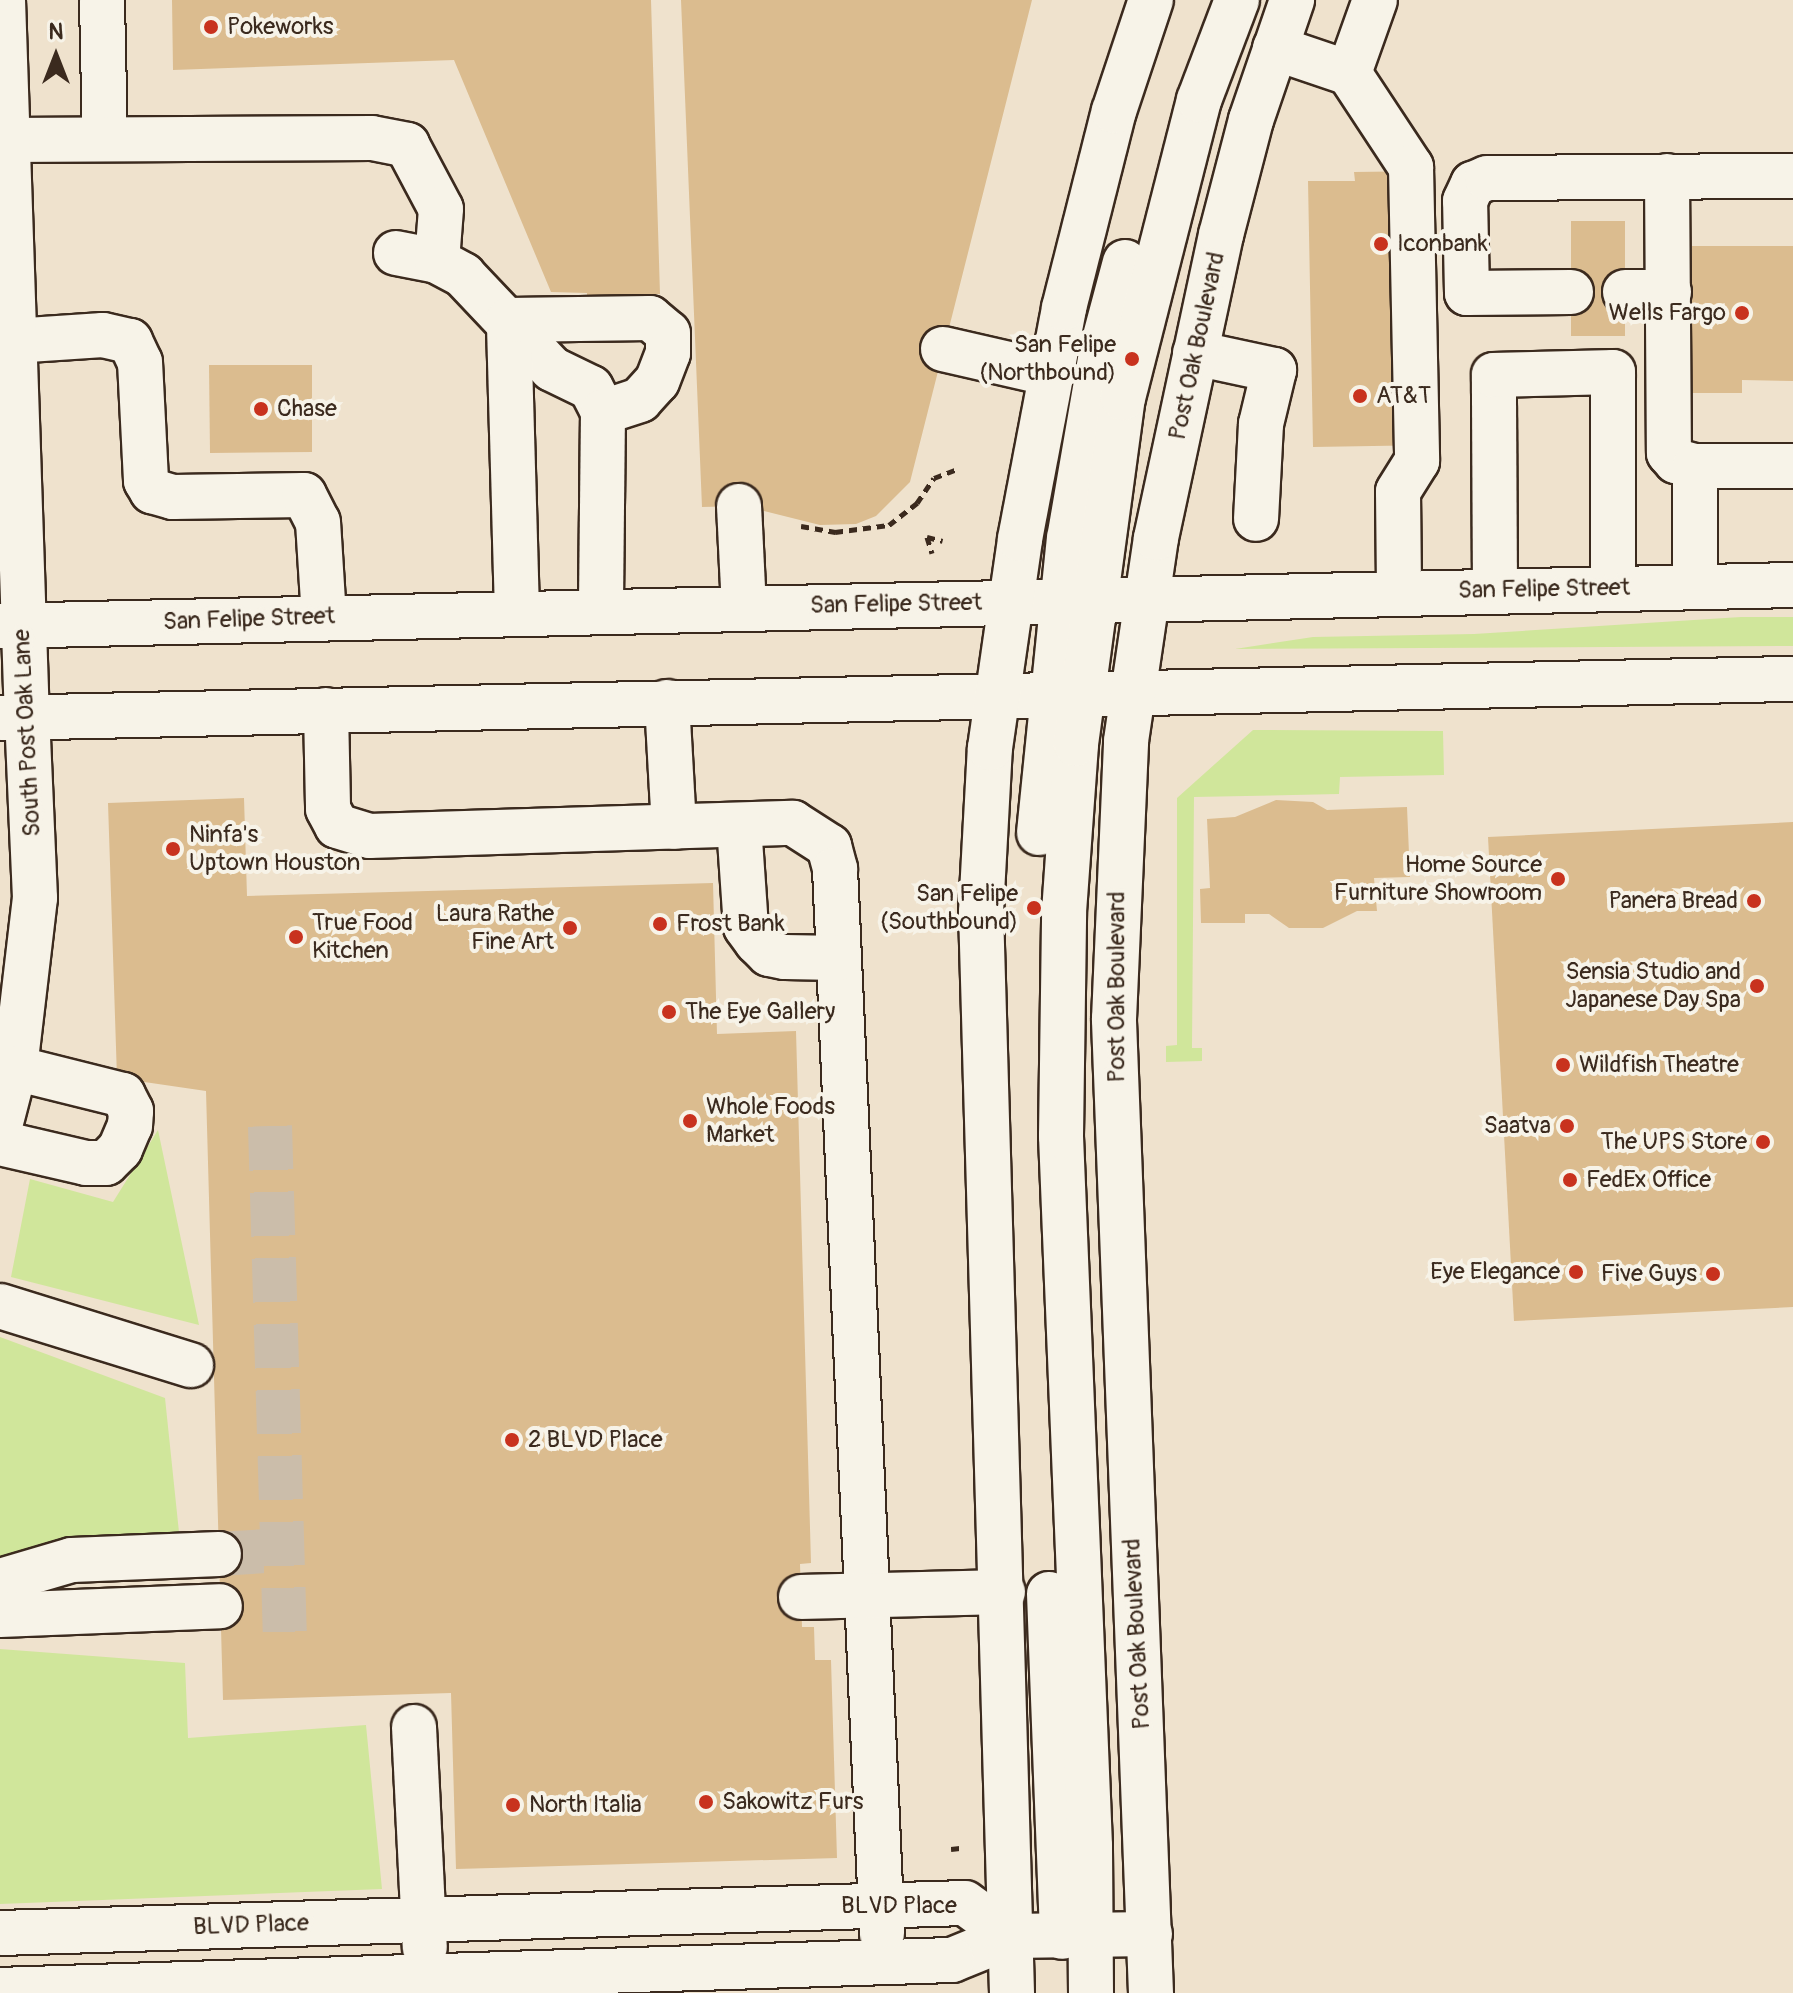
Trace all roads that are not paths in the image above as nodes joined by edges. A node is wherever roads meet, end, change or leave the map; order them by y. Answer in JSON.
{"nodes":[{"id":1,"x":3,"y":0,"type":"edge"},
{"id":2,"x":102,"y":0,"type":"edge"},
{"id":3,"x":1151,"y":0,"type":"edge"},
{"id":4,"x":1207,"y":0,"type":"edge"},
{"id":5,"x":1237,"y":0,"type":"edge"},
{"id":6,"x":1292,"y":0,"type":"edge"},
{"id":7,"x":1375,"y":0,"type":"edge"},
{"id":8,"x":1275,"y":48,"type":"junction"},
{"id":9,"x":1349,"y":73,"type":"junction"},
{"id":10,"x":105,"y":139,"type":"junction"},
{"id":11,"x":7,"y":140,"type":"junction"},
{"id":12,"x":1667,"y":176,"type":"junction"},
{"id":13,"x":1793,"y":176,"type":"edge"},
{"id":14,"x":1571,"y":292,"type":"dead end"},
{"id":15,"x":1625,"y":292,"type":"dead end"},
{"id":16,"x":1669,"y":292,"type":"junction"},
{"id":17,"x":509,"y":320,"type":"junction"},
{"id":18,"x":13,"y":341,"type":"junction"},
{"id":19,"x":943,"y":349,"type":"dead end"},
{"id":20,"x":1195,"y":353,"type":"junction"},
{"id":21,"x":1052,"y":374,"type":"junction"},
{"id":22,"x":603,"y":412,"type":"junction"},
{"id":23,"x":1695,"y":466,"type":"junction"},
{"id":24,"x":1793,"y":466,"type":"edge"},
{"id":25,"x":739,"y":506,"type":"dead end"},
{"id":26,"x":1256,"y":519,"type":"dead end"},
{"id":27,"x":1793,"y":585,"type":"edge"},
{"id":28,"x":1695,"y":587,"type":"junction"},
{"id":29,"x":1613,"y":588,"type":"junction"},
{"id":30,"x":1495,"y":590,"type":"junction"},
{"id":31,"x":1399,"y":592,"type":"junction"},
{"id":32,"x":1148,"y":598,"type":"junction"},
{"id":33,"x":1078,"y":599,"type":"junction"},
{"id":34,"x":1011,"y":601,"type":"junction"},
{"id":35,"x":744,"y":607,"type":"junction"},
{"id":36,"x":601,"y":610,"type":"junction"},
{"id":37,"x":517,"y":612,"type":"junction"},
{"id":38,"x":324,"y":617,"type":"junction"},
{"id":39,"x":11,"y":626,"type":"edge"},
{"id":40,"x":1793,"y":679,"type":"edge"},
{"id":41,"x":1134,"y":692,"type":"junction"},
{"id":42,"x":1066,"y":693,"type":"junction"},
{"id":43,"x":998,"y":695,"type":"junction"},
{"id":44,"x":667,"y":702,"type":"junction"},
{"id":45,"x":326,"y":710,"type":"junction"},
{"id":46,"x":13,"y":718,"type":"edge"},
{"id":47,"x":739,"y":825,"type":"junction"},
{"id":48,"x":674,"y":827,"type":"junction"},
{"id":49,"x":839,"y":958,"type":"junction"},
{"id":50,"x":15,"y":1068,"type":"junction"},
{"id":51,"x":0,"y":1126,"type":"edge"},
{"id":52,"x":0,"y":1143,"type":"edge"},
{"id":53,"x":0,"y":1306,"type":"edge"},
{"id":54,"x":191,"y":1365,"type":"dead end"},
{"id":55,"x":219,"y":1554,"type":"tunnel mouth"},
{"id":56,"x":0,"y":1581,"type":"edge"},
{"id":57,"x":1003,"y":1592,"type":"junction"},
{"id":58,"x":868,"y":1595,"type":"junction"},
{"id":59,"x":801,"y":1597,"type":"dead end"},
{"id":60,"x":220,"y":1606,"type":"dead end"},
{"id":61,"x":0,"y":1615,"type":"edge"},
{"id":62,"x":414,"y":1727,"type":"dead end"},
{"id":63,"x":881,"y":1905,"type":"junction"},
{"id":64,"x":424,"y":1920,"type":"junction"},
{"id":65,"x":0,"y":1933,"type":"edge"},
{"id":66,"x":1150,"y":1934,"type":"junction"},
{"id":67,"x":1076,"y":1935,"type":"junction"},
{"id":68,"x":1011,"y":1936,"type":"junction"},
{"id":69,"x":883,"y":1962,"type":"junction"},
{"id":70,"x":427,"y":1977,"type":"junction"},
{"id":71,"x":0,"y":1990,"type":"edge"},
{"id":72,"x":1012,"y":1993,"type":"edge"},
{"id":73,"x":1065,"y":1993,"type":"edge"},
{"id":74,"x":1091,"y":1993,"type":"edge"},
{"id":75,"x":1151,"y":1993,"type":"edge"}],
"edges":[{"from":1,"to":11,"type":"main road","name":"South Post Oak Lane"},
{"from":2,"to":10,"type":"main road"},
{"from":3,"to":21,"type":"main road"},
{"from":4,"to":33,"type":"main road"},
{"from":5,"to":33,"type":"main road"},
{"from":6,"to":8,"type":"main road","name":"Post Oak Boulevard"},
{"from":7,"to":9,"type":"main road"},
{"from":8,"to":9,"type":"main road"},
{"from":8,"to":20,"type":"main road","name":"Post Oak Boulevard"},
{"from":9,"to":31,"type":"main road"},
{"from":10,"to":11,"type":"main road"},
{"from":10,"to":17,"type":"main road"},
{"from":11,"to":18,"type":"main road","name":"South Post Oak Lane"},
{"from":12,"to":13,"type":"main road"},
{"from":12,"to":14,"type":"main road"},
{"from":12,"to":16,"type":"main road"},
{"from":15,"to":16,"type":"main road"},
{"from":16,"to":23,"type":"main road"},
{"from":17,"to":22,"type":"main road"},
{"from":17,"to":22,"type":"main road"},
{"from":17,"to":37,"type":"main road"},
{"from":18,"to":38,"type":"main road"},
{"from":18,"to":39,"type":"main road","name":"South Post Oak Lane"},
{"from":19,"to":21,"type":"main road"},
{"from":20,"to":26,"type":"main road"},
{"from":20,"to":32,"type":"main road","name":"Post Oak Boulevard"},
{"from":21,"to":34,"type":"main road"},
{"from":22,"to":36,"type":"main road"},
{"from":23,"to":24,"type":"main road"},
{"from":23,"to":28,"type":"main road"},
{"from":25,"to":35,"type":"main road"},
{"from":27,"to":28,"type":"main road","name":"San Felipe Street"},
{"from":28,"to":29,"type":"main road","name":"San Felipe Street"},
{"from":29,"to":30,"type":"main road","name":"San Felipe Street"},
{"from":29,"to":30,"type":"main road"},
{"from":30,"to":31,"type":"main road","name":"San Felipe Street"},
{"from":31,"to":32,"type":"main road","name":"San Felipe Street"},
{"from":32,"to":33,"type":"main road","name":"San Felipe Street"},
{"from":32,"to":41,"type":"main road","name":"Post Oak Boulevard"},
{"from":33,"to":34,"type":"main road","name":"San Felipe Street"},
{"from":33,"to":42,"type":"main road"},
{"from":34,"to":35,"type":"main road","name":"San Felipe Street"},
{"from":34,"to":43,"type":"main road"},
{"from":35,"to":36,"type":"main road","name":"San Felipe Street"},
{"from":36,"to":37,"type":"main road","name":"San Felipe Street"},
{"from":37,"to":38,"type":"main road","name":"San Felipe Street"},
{"from":38,"to":39,"type":"main road","name":"San Felipe Street"},
{"from":39,"to":46,"type":"main road","name":"South Post Oak Lane"},
{"from":40,"to":41,"type":"main road"},
{"from":41,"to":42,"type":"main road"},
{"from":41,"to":66,"type":"main road","name":"Post Oak Boulevard"},
{"from":42,"to":43,"type":"main road"},
{"from":42,"to":67,"type":"main road"},
{"from":43,"to":44,"type":"main road"},
{"from":43,"to":57,"type":"main road"},
{"from":44,"to":45,"type":"main road"},
{"from":44,"to":48,"type":"main road"},
{"from":45,"to":46,"type":"main road"},
{"from":45,"to":48,"type":"main road"},
{"from":46,"to":50,"type":"main road","name":"South Post Oak Lane"},
{"from":47,"to":48,"type":"main road"},
{"from":47,"to":49,"type":"main road"},
{"from":47,"to":49,"type":"main road"},
{"from":49,"to":58,"type":"main road"},
{"from":50,"to":51,"type":"main road","name":"South Post Oak Lane"},
{"from":50,"to":52,"type":"main road"},
{"from":53,"to":54,"type":"main road"},
{"from":55,"to":56,"type":"main road"},
{"from":57,"to":58,"type":"main road"},
{"from":57,"to":68,"type":"main road"},
{"from":58,"to":59,"type":"main road"},
{"from":58,"to":63,"type":"main road"},
{"from":60,"to":61,"type":"main road"},
{"from":62,"to":64,"type":"main road"},
{"from":63,"to":64,"type":"main road","name":"BLVD Place"},
{"from":63,"to":68,"type":"main road","name":"BLVD Place"},
{"from":63,"to":69,"type":"main road"},
{"from":64,"to":65,"type":"main road","name":"BLVD Place"},
{"from":64,"to":70,"type":"main road"},
{"from":66,"to":67,"type":"main road"},
{"from":66,"to":75,"type":"main road","name":"Post Oak Boulevard"},
{"from":67,"to":68,"type":"main road"},
{"from":67,"to":73,"type":"main road"},
{"from":67,"to":74,"type":"main road"},
{"from":68,"to":69,"type":"main road"},
{"from":68,"to":72,"type":"main road"},
{"from":69,"to":70,"type":"main road"},
{"from":70,"to":71,"type":"main road"}]}
